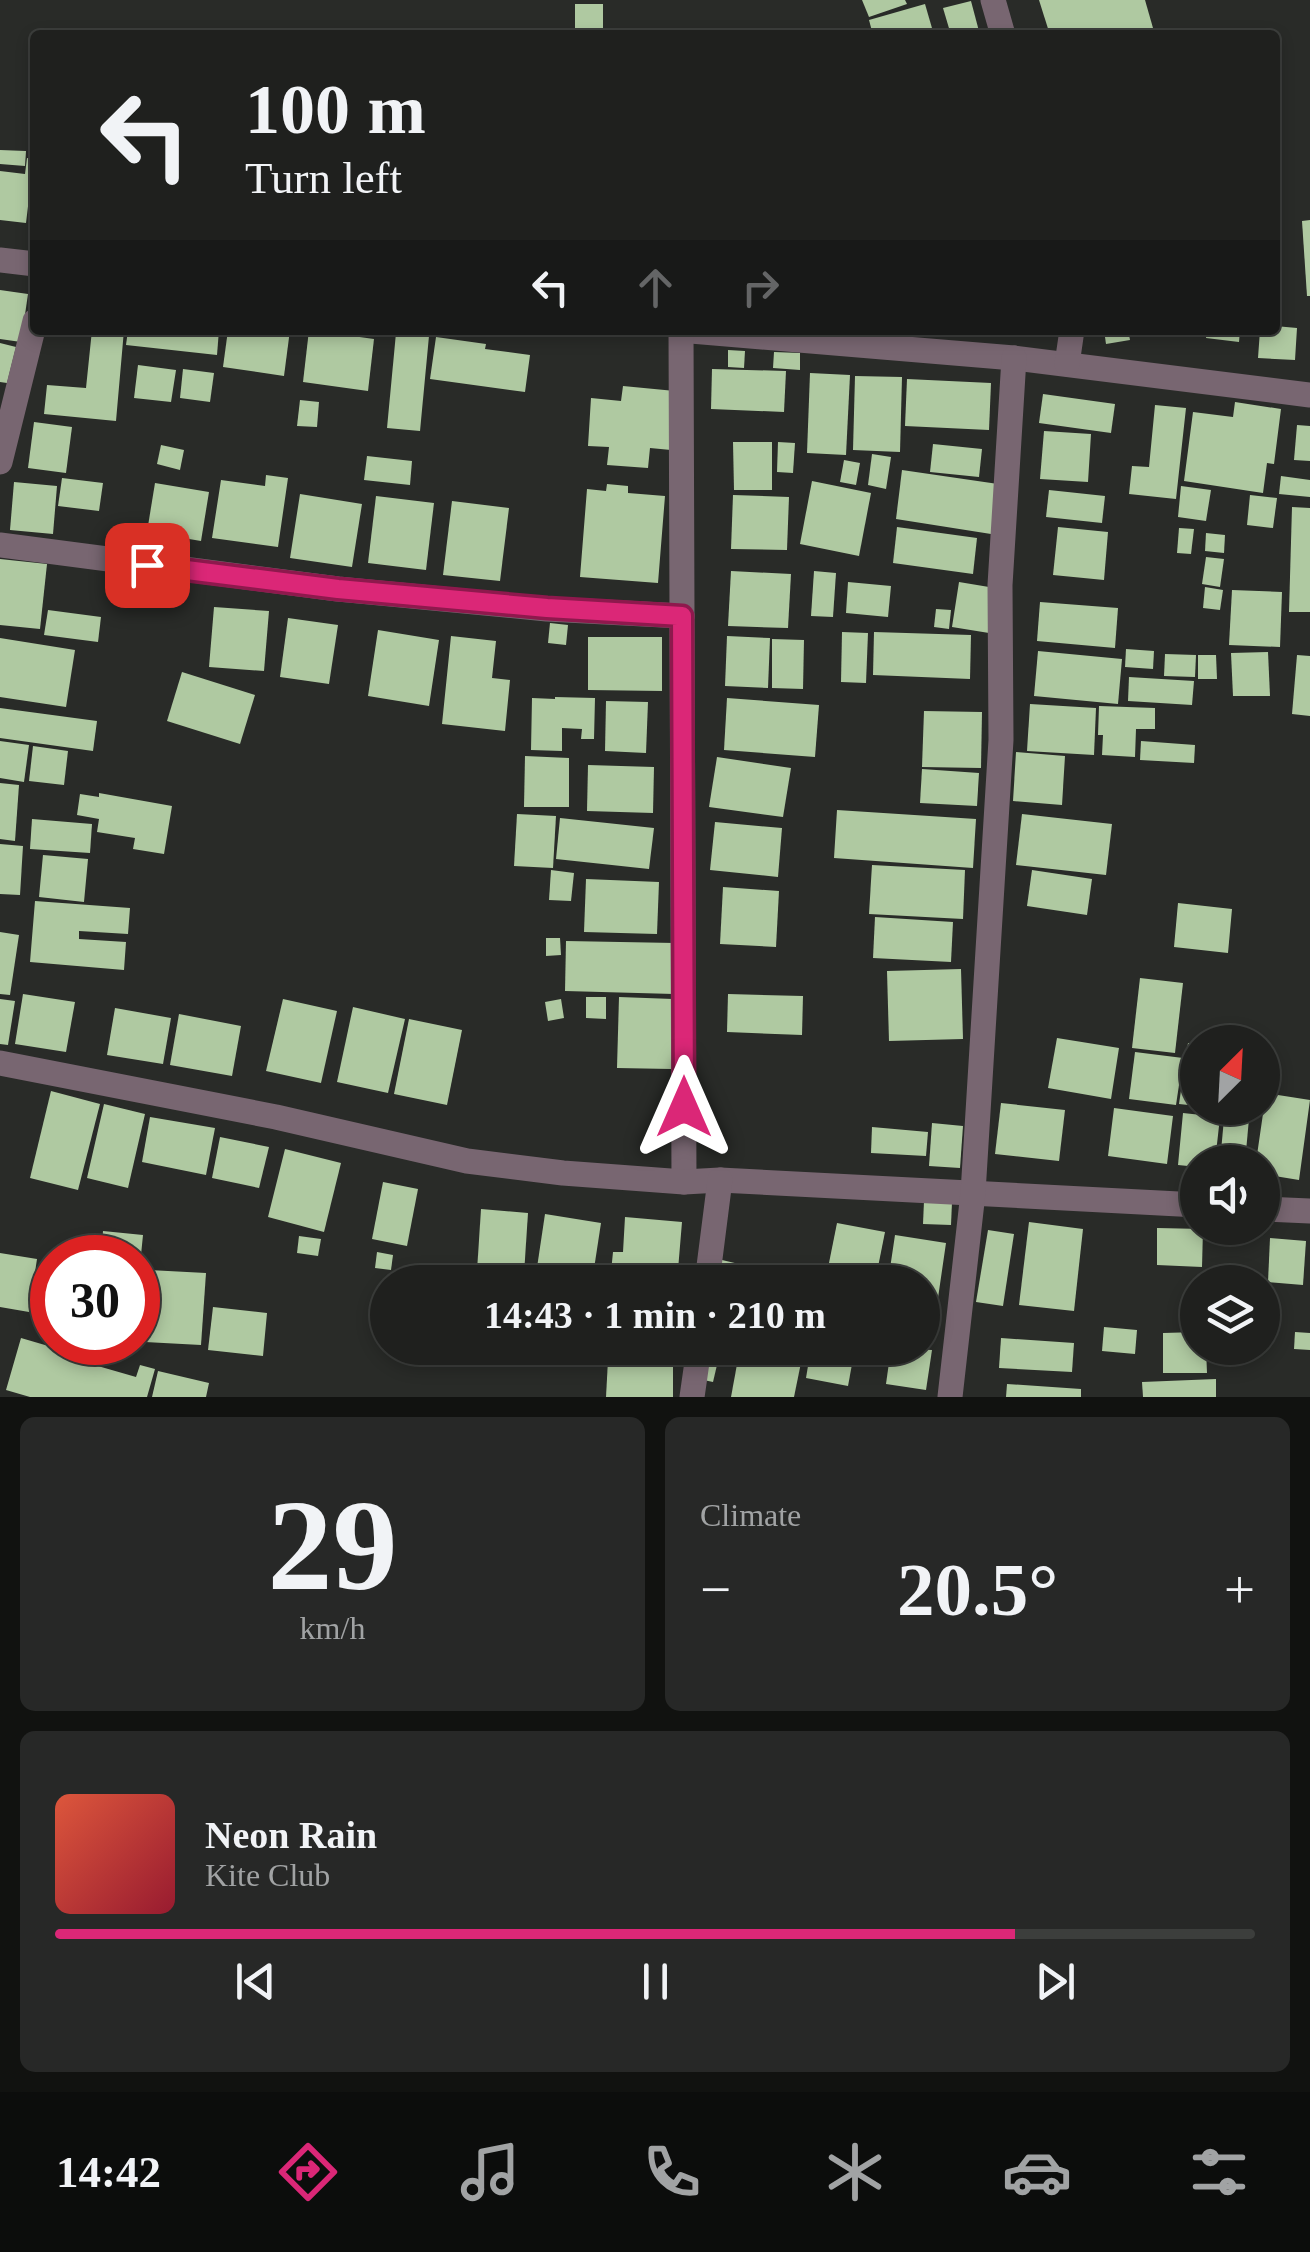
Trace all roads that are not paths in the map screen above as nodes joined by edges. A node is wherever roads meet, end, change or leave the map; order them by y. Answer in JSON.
{"nodes":[{"id":1,"x":993,"y":0,"type":"edge"},
{"id":2,"x":1002,"y":30,"type":"edge"},
{"id":3,"x":0,"y":260,"type":"edge"},
{"id":4,"x":30,"y":264,"type":"edge"},
{"id":5,"x":31,"y":335,"type":"edge"},
{"id":6,"x":680,"y":335,"type":"edge"},
{"id":7,"x":740,"y":335,"type":"edge"},
{"id":8,"x":1071,"y":335,"type":"edge"},
{"id":9,"x":1014,"y":358,"type":"junction"},
{"id":10,"x":1067,"y":364,"type":"junction"},
{"id":11,"x":1310,"y":396,"type":"edge"},
{"id":12,"x":0,"y":462,"type":"edge"},
{"id":13,"x":0,"y":545,"type":"edge"},
{"id":14,"x":682,"y":616,"type":"junction"},
{"id":15,"x":0,"y":1063,"type":"edge"},
{"id":16,"x":720,"y":1180,"type":"junction"},
{"id":17,"x":684,"y":1182,"type":"junction"},
{"id":18,"x":973,"y":1192,"type":"junction"},
{"id":19,"x":1180,"y":1204,"type":"edge"},
{"id":20,"x":1280,"y":1209,"type":"edge"},
{"id":21,"x":1310,"y":1211,"type":"edge"},
{"id":22,"x":709,"y":1265,"type":"edge"},
{"id":23,"x":696,"y":1365,"type":"edge"},
{"id":24,"x":692,"y":1397,"type":"edge"},
{"id":25,"x":950,"y":1397,"type":"edge"}],
"edges":[{"from":1,"to":2,"type":"street"},
{"from":3,"to":4,"type":"street"},
{"from":5,"to":12,"type":"street"},
{"from":6,"to":14,"type":"street"},
{"from":7,"to":9,"type":"street"},
{"from":8,"to":10,"type":"street"},
{"from":9,"to":10,"type":"street"},
{"from":9,"to":18,"type":"street"},
{"from":10,"to":11,"type":"street"},
{"from":13,"to":14,"type":"street"},
{"from":14,"to":17,"type":"street"},
{"from":15,"to":17,"type":"street"},
{"from":16,"to":17,"type":"street"},
{"from":16,"to":18,"type":"street"},
{"from":16,"to":22,"type":"street"},
{"from":18,"to":19,"type":"street"},
{"from":18,"to":25,"type":"street"},
{"from":20,"to":21,"type":"street"},
{"from":23,"to":24,"type":"street"}]}
